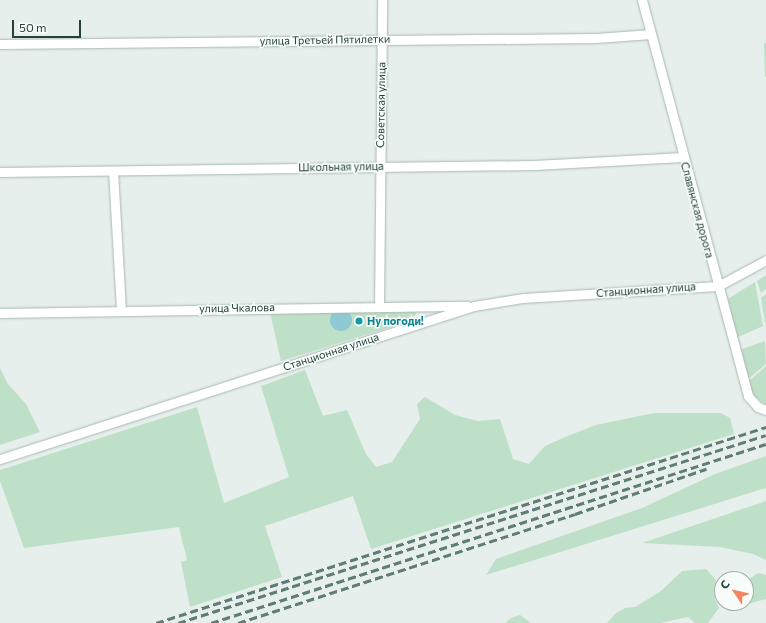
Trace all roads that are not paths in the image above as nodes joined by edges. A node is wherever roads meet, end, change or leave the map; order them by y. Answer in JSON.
{"nodes":[{"id":1,"x":382,"y":0,"type":"edge"},
{"id":2,"x":642,"y":0,"type":"edge"},
{"id":3,"x":651,"y":34,"type":"junction"},
{"id":4,"x":382,"y":39,"type":"junction"},
{"id":5,"x":0,"y":44,"type":"edge"},
{"id":6,"x":683,"y":157,"type":"junction"},
{"id":7,"x":380,"y":167,"type":"junction"},
{"id":8,"x":114,"y":171,"type":"junction"},
{"id":9,"x":0,"y":172,"type":"edge"},
{"id":10,"x":766,"y":260,"type":"edge"},
{"id":11,"x":718,"y":286,"type":"junction"},
{"id":12,"x":379,"y":306,"type":"junction"},
{"id":13,"x":424,"y":306,"type":"junction"},
{"id":14,"x":474,"y":306,"type":"junction"},
{"id":15,"x":121,"y":310,"type":"junction"},
{"id":16,"x":0,"y":313,"type":"edge"},
{"id":17,"x":425,"y":322,"type":"junction"},
{"id":18,"x":766,"y":410,"type":"edge"},
{"id":19,"x":0,"y":459,"type":"edge"}],
"edges":[{"from":1,"to":4,"type":"street","name":"Советская улица"},
{"from":2,"to":3,"type":"street","name":"Славянская дорога"},
{"from":3,"to":4,"type":"street","name":"улица Третьей Пятилетки"},
{"from":3,"to":6,"type":"street","name":"Славянская дорога"},
{"from":4,"to":5,"type":"street","name":"улица Третьей Пятилетки"},
{"from":4,"to":7,"type":"street","name":"Советская улица"},
{"from":6,"to":7,"type":"street","name":"Школьная улица"},
{"from":6,"to":11,"type":"street","name":"Славянская дорога"},
{"from":7,"to":8,"type":"street","name":"Школьная улица"},
{"from":7,"to":12,"type":"street","name":"Советская улица"},
{"from":8,"to":9,"type":"street","name":"Школьная улица"},
{"from":8,"to":15,"type":"street"},
{"from":10,"to":11,"type":"street"},
{"from":11,"to":14,"type":"street","name":"Станционная улица"},
{"from":11,"to":18,"type":"street","name":"Славянская дорога"},
{"from":12,"to":13,"type":"street","name":"улица Чкалова"},
{"from":12,"to":15,"type":"street","name":"улица Чкалова"},
{"from":13,"to":14,"type":"street","name":"улица Чкалова"},
{"from":13,"to":17,"type":"street"},
{"from":14,"to":17,"type":"street","name":"Станционная улица"},
{"from":15,"to":16,"type":"street","name":"улица Чкалова"},
{"from":17,"to":19,"type":"street","name":"Станционная улица"}]}
